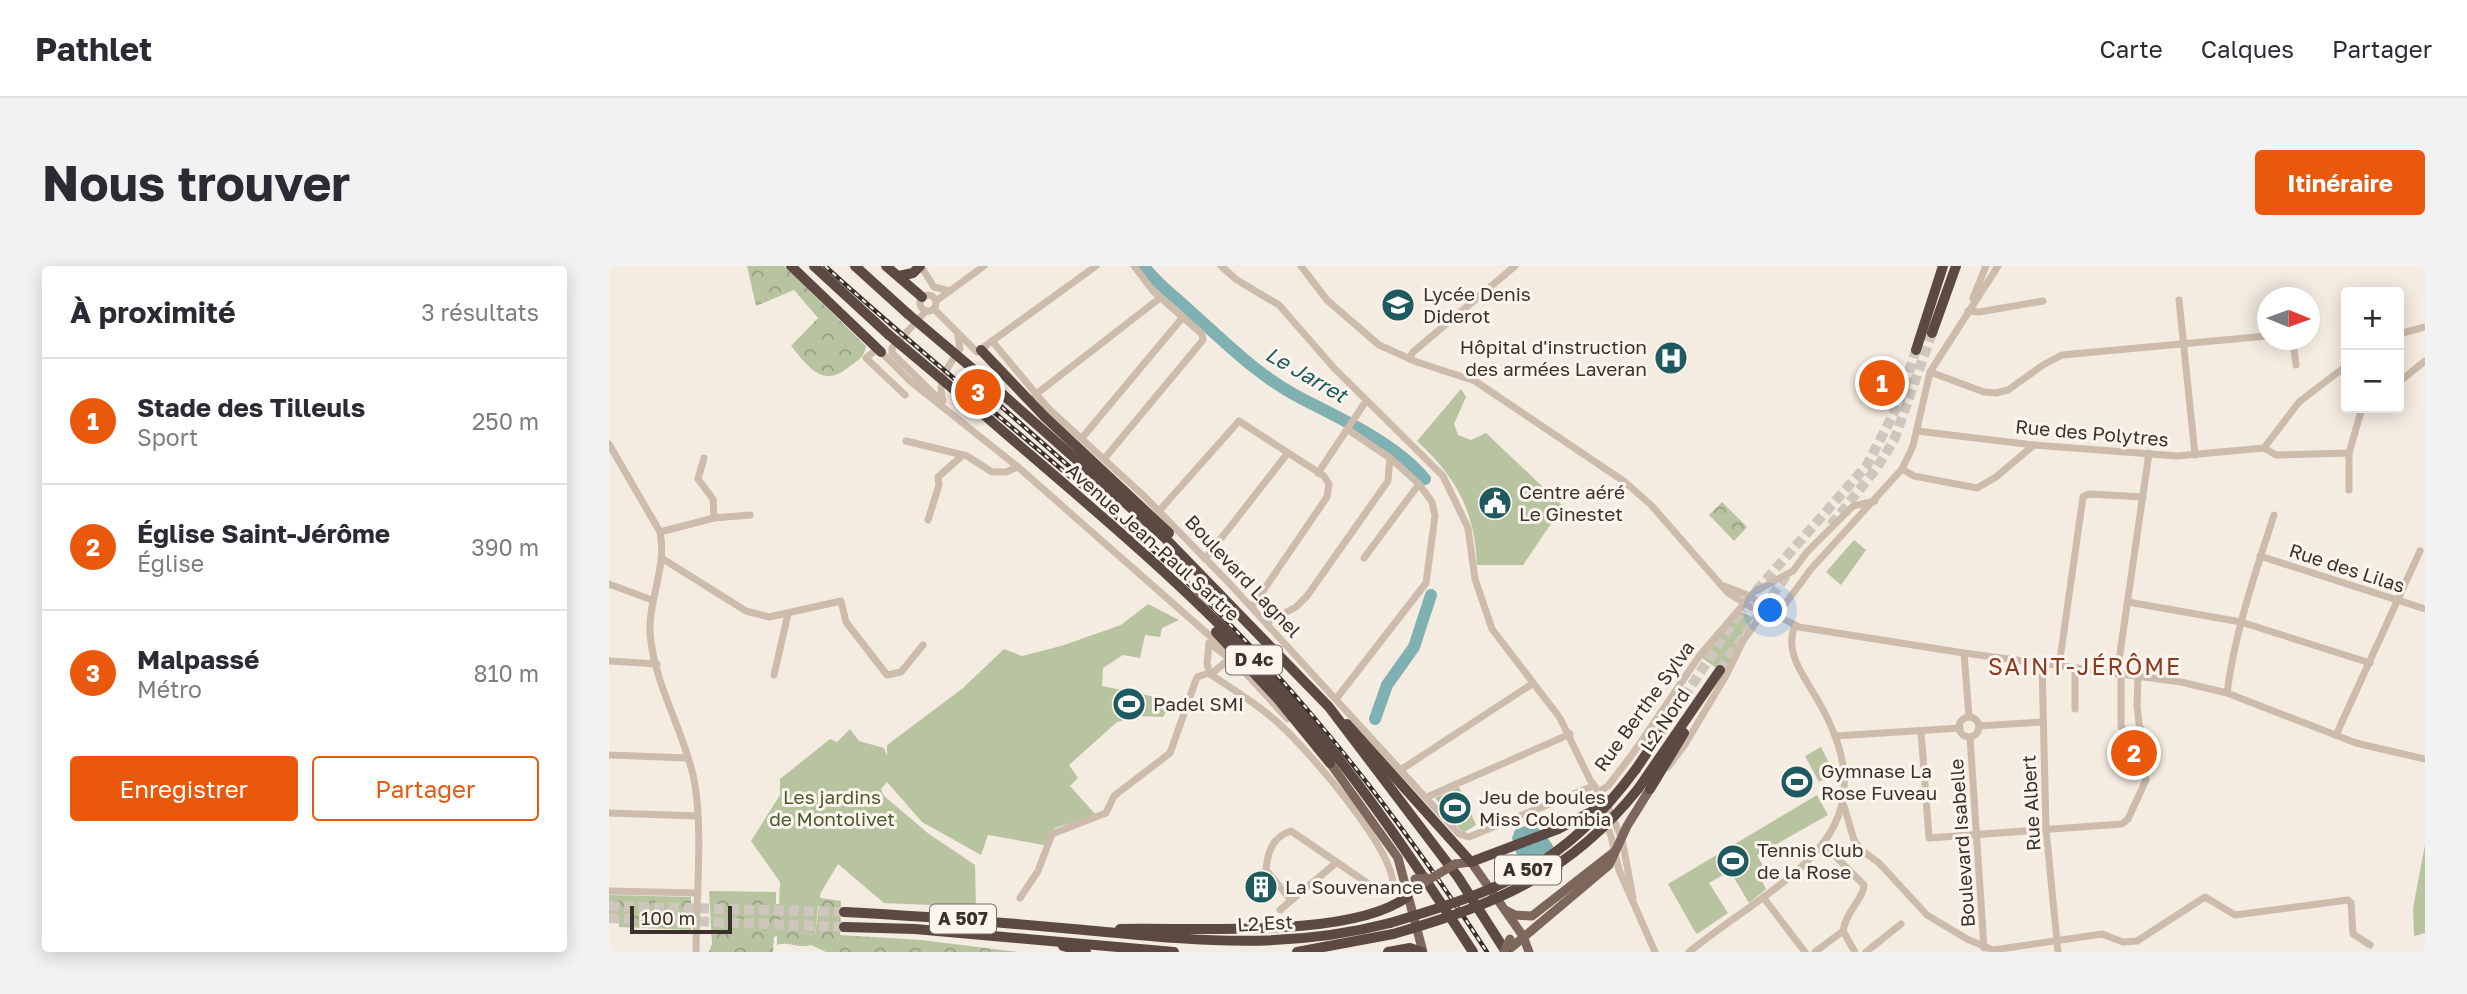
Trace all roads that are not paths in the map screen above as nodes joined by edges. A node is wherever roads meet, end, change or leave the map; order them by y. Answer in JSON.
{"nodes":[{"id":1,"x":791,"y":266,"type":"edge"},
{"id":2,"x":814,"y":266,"type":"edge"},
{"id":3,"x":855,"y":266,"type":"edge"},
{"id":4,"x":886,"y":266,"type":"edge"},
{"id":5,"x":984,"y":266,"type":"edge"},
{"id":6,"x":1096,"y":266,"type":"edge"},
{"id":7,"x":1134,"y":266,"type":"edge"},
{"id":8,"x":1221,"y":266,"type":"edge"},
{"id":9,"x":1301,"y":266,"type":"edge"},
{"id":10,"x":1515,"y":266,"type":"edge"},
{"id":11,"x":1943,"y":266,"type":"edge"},
{"id":12,"x":1956,"y":266,"type":"edge"},
{"id":13,"x":1986,"y":266,"type":"edge"},
{"id":14,"x":1998,"y":266,"type":"edge"},
{"id":15,"x":921,"y":267,"type":"edge"},
{"id":16,"x":899,"y":276,"type":"junction"},
{"id":17,"x":927,"y":280,"type":"junction"},
{"id":18,"x":950,"y":291,"type":"junction"},
{"id":19,"x":1160,"y":298,"type":"junction"},
{"id":20,"x":2179,"y":300,"type":"dead end"},
{"id":21,"x":929,"y":301,"type":"junction"},
{"id":22,"x":2043,"y":301,"type":"dead end"},
{"id":23,"x":1968,"y":311,"type":"junction"},
{"id":24,"x":1183,"y":317,"type":"junction"},
{"id":25,"x":2425,"y":327,"type":"edge"},
{"id":26,"x":1932,"y":333,"type":"tunnel mouth"},
{"id":27,"x":2404,"y":333,"type":"edge"},
{"id":28,"x":958,"y":334,"type":"junction"},
{"id":29,"x":2257,"y":337,"type":"edge"},
{"id":30,"x":992,"y":341,"type":"junction"},
{"id":31,"x":2183,"y":345,"type":"junction"},
{"id":32,"x":879,"y":350,"type":"junction"},
{"id":33,"x":977,"y":350,"type":"junction"},
{"id":34,"x":2294,"y":350,"type":"edge"},
{"id":35,"x":1916,"y":351,"type":"tunnel mouth"},
{"id":36,"x":1409,"y":359,"type":"junction"},
{"id":37,"x":2425,"y":361,"type":"edge"},
{"id":38,"x":2296,"y":365,"type":"dead end"},
{"id":39,"x":2341,"y":370,"type":"edge"},
{"id":40,"x":1930,"y":372,"type":"junction"},
{"id":41,"x":2404,"y":378,"type":"edge"},
{"id":42,"x":910,"y":381,"type":"junction"},
{"id":43,"x":922,"y":384,"type":"junction"},
{"id":44,"x":940,"y":384,"type":"junction"},
{"id":45,"x":905,"y":395,"type":"dead end"},
{"id":46,"x":1035,"y":395,"type":"junction"},
{"id":47,"x":1366,"y":401,"type":"junction"},
{"id":48,"x":947,"y":408,"type":"junction"},
{"id":49,"x":2361,"y":413,"type":"edge"},
{"id":50,"x":1348,"y":427,"type":"junction"},
{"id":51,"x":1917,"y":431,"type":"junction"},
{"id":52,"x":1082,"y":438,"type":"junction"},
{"id":53,"x":906,"y":441,"type":"dead end"},
{"id":54,"x":609,"y":444,"type":"edge"},
{"id":55,"x":2034,"y":445,"type":"junction"},
{"id":56,"x":2267,"y":450,"type":"junction"},
{"id":57,"x":2149,"y":453,"type":"junction"},
{"id":58,"x":2349,"y":453,"type":"junction"},
{"id":59,"x":1287,"y":454,"type":"junction"},
{"id":60,"x":2195,"y":454,"type":"junction"},
{"id":61,"x":963,"y":455,"type":"junction"},
{"id":62,"x":703,"y":458,"type":"dead end"},
{"id":63,"x":1390,"y":458,"type":"junction"},
{"id":64,"x":1104,"y":459,"type":"junction"},
{"id":65,"x":1018,"y":467,"type":"junction"},
{"id":66,"x":1902,"y":470,"type":"junction"},
{"id":67,"x":1318,"y":473,"type":"junction"},
{"id":68,"x":1419,"y":484,"type":"junction"},
{"id":69,"x":2349,"y":490,"type":"dead end"},
{"id":70,"x":2143,"y":497,"type":"junction"},
{"id":71,"x":1876,"y":501,"type":"junction"},
{"id":72,"x":1159,"y":511,"type":"junction"},
{"id":73,"x":750,"y":515,"type":"dead end"},
{"id":74,"x":2274,"y":515,"type":"dead end"},
{"id":75,"x":714,"y":518,"type":"junction"},
{"id":76,"x":928,"y":520,"type":"dead end"},
{"id":77,"x":660,"y":532,"type":"junction"},
{"id":78,"x":2420,"y":551,"type":"dead end"},
{"id":79,"x":1147,"y":556,"type":"junction"},
{"id":80,"x":2260,"y":556,"type":"junction"},
{"id":81,"x":1364,"y":558,"type":"dead end"},
{"id":82,"x":663,"y":559,"type":"junction"},
{"id":83,"x":1206,"y":559,"type":"junction"},
{"id":84,"x":609,"y":584,"type":"edge"},
{"id":85,"x":1724,"y":586,"type":"junction"},
{"id":86,"x":1750,"y":596,"type":"junction"},
{"id":87,"x":652,"y":600,"type":"junction"},
{"id":88,"x":2398,"y":601,"type":"junction"},
{"id":89,"x":2128,"y":602,"type":"junction"},
{"id":90,"x":1743,"y":603,"type":"junction"},
{"id":91,"x":1252,"y":607,"type":"junction"},
{"id":92,"x":2425,"y":609,"type":"edge"},
{"id":93,"x":1770,"y":612,"type":"junction"},
{"id":94,"x":788,"y":614,"type":"junction"},
{"id":95,"x":2241,"y":622,"type":"junction"},
{"id":96,"x":1265,"y":623,"type":"junction"},
{"id":97,"x":1795,"y":625,"type":"junction"},
{"id":98,"x":1202,"y":630,"type":"junction"},
{"id":99,"x":1209,"y":643,"type":"junction"},
{"id":100,"x":923,"y":645,"type":"dead end"},
{"id":101,"x":1964,"y":653,"type":"junction"},
{"id":102,"x":1228,"y":660,"type":"junction"},
{"id":103,"x":609,"y":661,"type":"edge"},
{"id":104,"x":1285,"y":661,"type":"junction"},
{"id":105,"x":2370,"y":663,"type":"junction"},
{"id":106,"x":657,"y":664,"type":"junction"},
{"id":107,"x":2042,"y":664,"type":"junction"},
{"id":108,"x":2059,"y":666,"type":"junction"},
{"id":109,"x":2075,"y":669,"type":"junction"},
{"id":110,"x":1210,"y":674,"type":"junction"},
{"id":111,"x":2119,"y":674,"type":"junction"},
{"id":112,"x":774,"y":675,"type":"dead end"},
{"id":113,"x":2138,"y":677,"type":"junction"},
{"id":114,"x":1532,"y":684,"type":"junction"},
{"id":115,"x":2227,"y":693,"type":"junction"},
{"id":116,"x":1332,"y":703,"type":"junction"},
{"id":117,"x":2075,"y":709,"type":"dead end"},
{"id":118,"x":1969,"y":717,"type":"junction"},
{"id":119,"x":2042,"y":722,"type":"junction"},
{"id":120,"x":1979,"y":726,"type":"junction"},
{"id":121,"x":1960,"y":728,"type":"junction"},
{"id":122,"x":2141,"y":729,"type":"junction"},
{"id":123,"x":1921,"y":731,"type":"junction"},
{"id":124,"x":1570,"y":734,"type":"junction"},
{"id":125,"x":1659,"y":735,"type":"tunnel mouth"},
{"id":126,"x":2336,"y":735,"type":"junction"},
{"id":127,"x":1835,"y":736,"type":"junction"},
{"id":128,"x":1970,"y":737,"type":"junction"},
{"id":129,"x":609,"y":755,"type":"edge"},
{"id":130,"x":688,"y":758,"type":"junction"},
{"id":131,"x":2425,"y":759,"type":"edge"},
{"id":132,"x":1330,"y":763,"type":"junction"},
{"id":133,"x":1402,"y":769,"type":"junction"},
{"id":134,"x":1636,"y":769,"type":"junction"},
{"id":135,"x":1595,"y":789,"type":"junction"},
{"id":136,"x":1638,"y":789,"type":"joint"},
{"id":137,"x":1650,"y":789,"type":"junction"},
{"id":138,"x":1427,"y":797,"type":"junction"},
{"id":139,"x":1844,"y":806,"type":"junction"},
{"id":140,"x":609,"y":813,"type":"edge"},
{"id":141,"x":697,"y":816,"type":"junction"},
{"id":142,"x":2046,"y":830,"type":"junction"},
{"id":143,"x":1977,"y":834,"type":"junction"},
{"id":144,"x":1622,"y":839,"type":"junction"},
{"id":145,"x":1824,"y":845,"type":"junction"},
{"id":146,"x":1614,"y":852,"type":"junction"},
{"id":147,"x":1471,"y":862,"type":"junction"},
{"id":148,"x":1336,"y":863,"type":"junction"},
{"id":149,"x":1267,"y":871,"type":"junction"},
{"id":150,"x":609,"y":891,"type":"edge"},
{"id":151,"x":696,"y":893,"type":"junction"},
{"id":152,"x":1407,"y":897,"type":"junction"},
{"id":153,"x":1763,"y":897,"type":"junction"},
{"id":154,"x":1020,"y":898,"type":"dead end"},
{"id":155,"x":1633,"y":898,"type":"junction"},
{"id":156,"x":1264,"y":899,"type":"dead end"},
{"id":157,"x":1291,"y":900,"type":"junction"},
{"id":158,"x":1280,"y":910,"type":"dead end"},
{"id":159,"x":1505,"y":910,"type":"junction"},
{"id":160,"x":844,"y":912,"type":"tunnel mouth"},
{"id":161,"x":1901,"y":924,"type":"dead end"},
{"id":162,"x":844,"y":928,"type":"tunnel mouth"},
{"id":163,"x":1391,"y":928,"type":"junction"},
{"id":164,"x":1081,"y":930,"type":"junction"},
{"id":165,"x":1843,"y":931,"type":"junction"},
{"id":166,"x":1520,"y":933,"type":"junction"},
{"id":167,"x":1039,"y":939,"type":"junction"},
{"id":168,"x":2056,"y":940,"type":"junction"},
{"id":169,"x":2370,"y":945,"type":"dead end"},
{"id":170,"x":1984,"y":947,"type":"junction"},
{"id":171,"x":1508,"y":948,"type":"edge"},
{"id":172,"x":696,"y":952,"type":"edge"},
{"id":173,"x":1086,"y":952,"type":"edge"},
{"id":174,"x":1174,"y":952,"type":"edge"},
{"id":175,"x":1297,"y":952,"type":"edge"},
{"id":176,"x":1388,"y":952,"type":"edge"},
{"id":177,"x":1422,"y":952,"type":"edge"},
{"id":178,"x":1473,"y":952,"type":"edge"},
{"id":179,"x":1529,"y":952,"type":"edge"},
{"id":180,"x":1655,"y":952,"type":"edge"},
{"id":181,"x":1689,"y":952,"type":"edge"},
{"id":182,"x":1805,"y":952,"type":"edge"},
{"id":183,"x":1815,"y":952,"type":"edge"},
{"id":184,"x":1855,"y":952,"type":"edge"},
{"id":185,"x":1866,"y":952,"type":"edge"},
{"id":186,"x":2058,"y":952,"type":"edge"}],
"edges":[{"from":1,"to":32,"type":"highway"},
{"from":2,"to":79,"type":"highway","name":"Avenue Jean-Paul Sartre","number":"D 4c","bridge":true},
{"from":3,"to":104,"type":"highway","name":"Avenue Jean-Paul Sartre","number":"D 4c","bridge":true},
{"from":4,"to":16,"type":"highway"},
{"from":5,"to":18,"type":"street"},
{"from":6,"to":30,"type":"street"},
{"from":7,"to":19,"type":"street"},
{"from":8,"to":47,"type":"street"},
{"from":9,"to":36,"type":"street"},
{"from":10,"to":36,"type":"street"},
{"from":11,"to":35,"type":"highway"},
{"from":12,"to":26,"type":"highway"},
{"from":13,"to":23,"type":"street"},
{"from":14,"to":23,"type":"street"},
{"from":15,"to":16,"type":"highway"},
{"from":15,"to":17,"type":"street"},
{"from":15,"to":21,"type":"street"},
{"from":16,"to":21,"type":"highway"},
{"from":17,"to":18,"type":"street"},
{"from":17,"to":21,"type":"street"},
{"from":18,"to":21,"type":"street"},
{"from":19,"to":24,"type":"street"},
{"from":19,"to":46,"type":"street"},
{"from":20,"to":31,"type":"street"},
{"from":21,"to":28,"type":"street"},
{"from":21,"to":43,"type":"street"},
{"from":22,"to":23,"type":"street"},
{"from":23,"to":40,"type":"street"},
{"from":24,"to":52,"type":"street"},
{"from":24,"to":64,"type":"street"},
{"from":25,"to":27,"type":"street"},
{"from":28,"to":33,"type":"street"},
{"from":28,"to":44,"type":"street"},
{"from":29,"to":31,"type":"street"},
{"from":30,"to":33,"type":"street"},
{"from":30,"to":46,"type":"street","name":"Boulevard Lagnel"},
{"from":31,"to":40,"type":"street"},
{"from":31,"to":60,"type":"street"},
{"from":32,"to":42,"type":"street"},
{"from":32,"to":45,"type":"street"},
{"from":33,"to":104,"type":"highway"},
{"from":34,"to":38,"type":"street"},
{"from":36,"to":85,"type":"street"},
{"from":37,"to":41,"type":"street"},
{"from":39,"to":56,"type":"street"},
{"from":40,"to":51,"type":"street"},
{"from":42,"to":43,"type":"street"},
{"from":42,"to":48,"type":"street"},
{"from":43,"to":44,"type":"street"},
{"from":43,"to":48,"type":"street"},
{"from":44,"to":48,"type":"street"},
{"from":46,"to":52,"type":"street","name":"Boulevard Lagnel"},
{"from":47,"to":50,"type":"street"},
{"from":47,"to":114,"type":"street"},
{"from":48,"to":65,"type":"street"},
{"from":49,"to":58,"type":"street"},
{"from":50,"to":63,"type":"street"},
{"from":50,"to":67,"type":"street"},
{"from":51,"to":55,"type":"street","name":"Rue des Polytres"},
{"from":51,"to":66,"type":"street"},
{"from":52,"to":64,"type":"street","name":"Boulevard Lagnel"},
{"from":53,"to":61,"type":"street"},
{"from":54,"to":77,"type":"street"},
{"from":55,"to":57,"type":"street","name":"Rue des Polytres"},
{"from":55,"to":66,"type":"street"},
{"from":56,"to":58,"type":"street","name":"Rue des Polytres"},
{"from":56,"to":60,"type":"street","name":"Rue des Polytres"},
{"from":57,"to":60,"type":"street","name":"Rue des Polytres"},
{"from":57,"to":70,"type":"street"},
{"from":58,"to":69,"type":"street"},
{"from":59,"to":67,"type":"street"},
{"from":59,"to":72,"type":"street"},
{"from":59,"to":83,"type":"street"},
{"from":61,"to":65,"type":"street"},
{"from":61,"to":76,"type":"street"},
{"from":62,"to":75,"type":"street"},
{"from":63,"to":68,"type":"street"},
{"from":63,"to":96,"type":"street"},
{"from":64,"to":72,"type":"street","name":"Boulevard Lagnel"},
{"from":65,"to":98,"type":"street"},
{"from":66,"to":71,"type":"street"},
{"from":67,"to":91,"type":"street"},
{"from":68,"to":81,"type":"street"},
{"from":68,"to":116,"type":"street"},
{"from":70,"to":89,"type":"street"},
{"from":70,"to":108,"type":"street"},
{"from":71,"to":86,"type":"street","name":"Rue Berthe Sylva"},
{"from":71,"to":93,"type":"street"},
{"from":72,"to":83,"type":"street","name":"Boulevard Lagnel"},
{"from":73,"to":75,"type":"street"},
{"from":74,"to":80,"type":"street"},
{"from":75,"to":77,"type":"street"},
{"from":77,"to":82,"type":"street"},
{"from":78,"to":88,"type":"street"},
{"from":79,"to":132,"type":"highway"},
{"from":79,"to":178,"type":"highway","name":"Avenue Jean-Paul Sartre","number":"D 4c"},
{"from":80,"to":88,"type":"street","name":"Rue des Lilas"},
{"from":80,"to":95,"type":"street"},
{"from":82,"to":87,"type":"street"},
{"from":82,"to":94,"type":"street"},
{"from":83,"to":91,"type":"street","name":"Boulevard Lagnel"},
{"from":84,"to":87,"type":"street"},
{"from":85,"to":86,"type":"street"},
{"from":85,"to":90,"type":"street"},
{"from":86,"to":90,"type":"street","name":"Rue Berthe Sylva"},
{"from":86,"to":93,"type":"street"},
{"from":87,"to":106,"type":"street"},
{"from":88,"to":92,"type":"street","name":"Rue des Lilas"},
{"from":88,"to":105,"type":"street"},
{"from":89,"to":95,"type":"street"},
{"from":89,"to":111,"type":"street"},
{"from":90,"to":93,"type":"street"},
{"from":90,"to":135,"type":"street","name":"Rue Berthe Sylva"},
{"from":91,"to":96,"type":"street","name":"Boulevard Lagnel"},
{"from":93,"to":97,"type":"street"},
{"from":93,"to":137,"type":"street"},
{"from":94,"to":100,"type":"street"},
{"from":94,"to":112,"type":"street"},
{"from":95,"to":105,"type":"street"},
{"from":95,"to":115,"type":"street"},
{"from":96,"to":116,"type":"street","name":"Boulevard Lagnel"},
{"from":97,"to":101,"type":"street"},
{"from":97,"to":127,"type":"street"},
{"from":98,"to":99,"type":"street"},
{"from":98,"to":102,"type":"street"},
{"from":99,"to":102,"type":"street"},
{"from":99,"to":110,"type":"street"},
{"from":101,"to":107,"type":"street"},
{"from":101,"to":118,"type":"street"},
{"from":102,"to":110,"type":"street"},
{"from":102,"to":132,"type":"street"},
{"from":103,"to":106,"type":"street"},
{"from":104,"to":116,"type":"highway","name":"Avenue Jean-Paul Sartre","number":"D 4c"},
{"from":105,"to":126,"type":"street"},
{"from":106,"to":130,"type":"street"},
{"from":107,"to":108,"type":"street"},
{"from":107,"to":119,"type":"street","name":"Rue Albert"},
{"from":108,"to":109,"type":"street"},
{"from":109,"to":111,"type":"street"},
{"from":109,"to":117,"type":"street"},
{"from":110,"to":148,"type":"street"},
{"from":110,"to":154,"type":"street"},
{"from":111,"to":113,"type":"street"},
{"from":111,"to":122,"type":"street"},
{"from":113,"to":115,"type":"street"},
{"from":113,"to":122,"type":"street"},
{"from":114,"to":124,"type":"street"},
{"from":114,"to":133,"type":"street"},
{"from":115,"to":126,"type":"street"},
{"from":116,"to":133,"type":"street","name":"Boulevard Lagnel"},
{"from":116,"to":147,"type":"highway"},
{"from":116,"to":171,"type":"highway","name":"Avenue Jean-Paul Sartre","number":"D 4c"},
{"from":118,"to":120,"type":"street"},
{"from":118,"to":121,"type":"street"},
{"from":119,"to":120,"type":"street"},
{"from":119,"to":142,"type":"street","name":"Rue Albert"},
{"from":120,"to":128,"type":"street"},
{"from":121,"to":123,"type":"street"},
{"from":121,"to":128,"type":"street"},
{"from":122,"to":142,"type":"street"},
{"from":123,"to":127,"type":"street"},
{"from":123,"to":143,"type":"street"},
{"from":124,"to":135,"type":"street"},
{"from":124,"to":138,"type":"street"},
{"from":125,"to":134,"type":"highway","name":"L2 Nord","number":"A 507"},
{"from":126,"to":131,"type":"street"},
{"from":127,"to":139,"type":"street"},
{"from":128,"to":143,"type":"street","name":"Boulevard Isabelle"},
{"from":129,"to":130,"type":"street"},
{"from":130,"to":141,"type":"street"},
{"from":132,"to":152,"type":"main road"},
{"from":133,"to":138,"type":"street","name":"Boulevard Lagnel"},
{"from":134,"to":147,"type":"highway","bridge":true},
{"from":134,"to":163,"type":"highway","name":"L2 Est","number":"A 507","bridge":true},
{"from":135,"to":138,"type":"street","name":"Boulevard Lagnel"},
{"from":135,"to":144,"type":"street"},
{"from":135,"to":146,"type":"street"},
{"from":136,"to":137,"type":"highway","name":"L2 Nord","number":"A 507"},
{"from":136,"to":163,"type":"highway","name":"L2 Est","number":"A 507","bridge":true},
{"from":137,"to":144,"type":"main road"},
{"from":139,"to":145,"type":"street"},
{"from":139,"to":170,"type":"street"},
{"from":140,"to":141,"type":"street"},
{"from":141,"to":151,"type":"street"},
{"from":142,"to":143,"type":"street"},
{"from":142,"to":168,"type":"street","name":"Rue Albert"},
{"from":143,"to":170,"type":"street","name":"Boulevard Isabelle"},
{"from":144,"to":146,"type":"main road"},
{"from":144,"to":155,"type":"street"},
{"from":145,"to":153,"type":"street"},
{"from":145,"to":165,"type":"street"},
{"from":146,"to":155,"type":"street"},
{"from":146,"to":159,"type":"main road"},
{"from":146,"to":166,"type":"main road"},
{"from":147,"to":152,"type":"main road","bridge":true},
{"from":147,"to":159,"type":"main road"},
{"from":148,"to":149,"type":"street"},
{"from":148,"to":157,"type":"street"},
{"from":149,"to":156,"type":"street"},
{"from":149,"to":157,"type":"street"},
{"from":150,"to":151,"type":"street"},
{"from":151,"to":172,"type":"street"},
{"from":152,"to":164,"type":"highway"},
{"from":152,"to":177,"type":"main road"},
{"from":153,"to":181,"type":"street"},
{"from":153,"to":182,"type":"street"},
{"from":155,"to":180,"type":"street"},
{"from":157,"to":158,"type":"street"},
{"from":159,"to":166,"type":"main road"},
{"from":160,"to":164,"type":"highway","name":"L2 Est","number":"A 507"},
{"from":161,"to":185,"type":"street"},
{"from":162,"to":167,"type":"highway","number":"A 507"},
{"from":163,"to":164,"type":"highway","name":"L2 Est","number":"A 507"},
{"from":163,"to":175,"type":"highway","name":"L2 Est","number":"A 507"},
{"from":165,"to":183,"type":"street"},
{"from":165,"to":184,"type":"street"},
{"from":166,"to":171,"type":"main road"},
{"from":166,"to":179,"type":"main road"},
{"from":167,"to":173,"type":"highway"},
{"from":167,"to":174,"type":"highway","number":"A 507"},
{"from":168,"to":169,"type":"street"},
{"from":168,"to":170,"type":"street"},
{"from":168,"to":186,"type":"street","name":"Rue Albert"},
{"from":176,"to":177,"type":"highway"}]}
